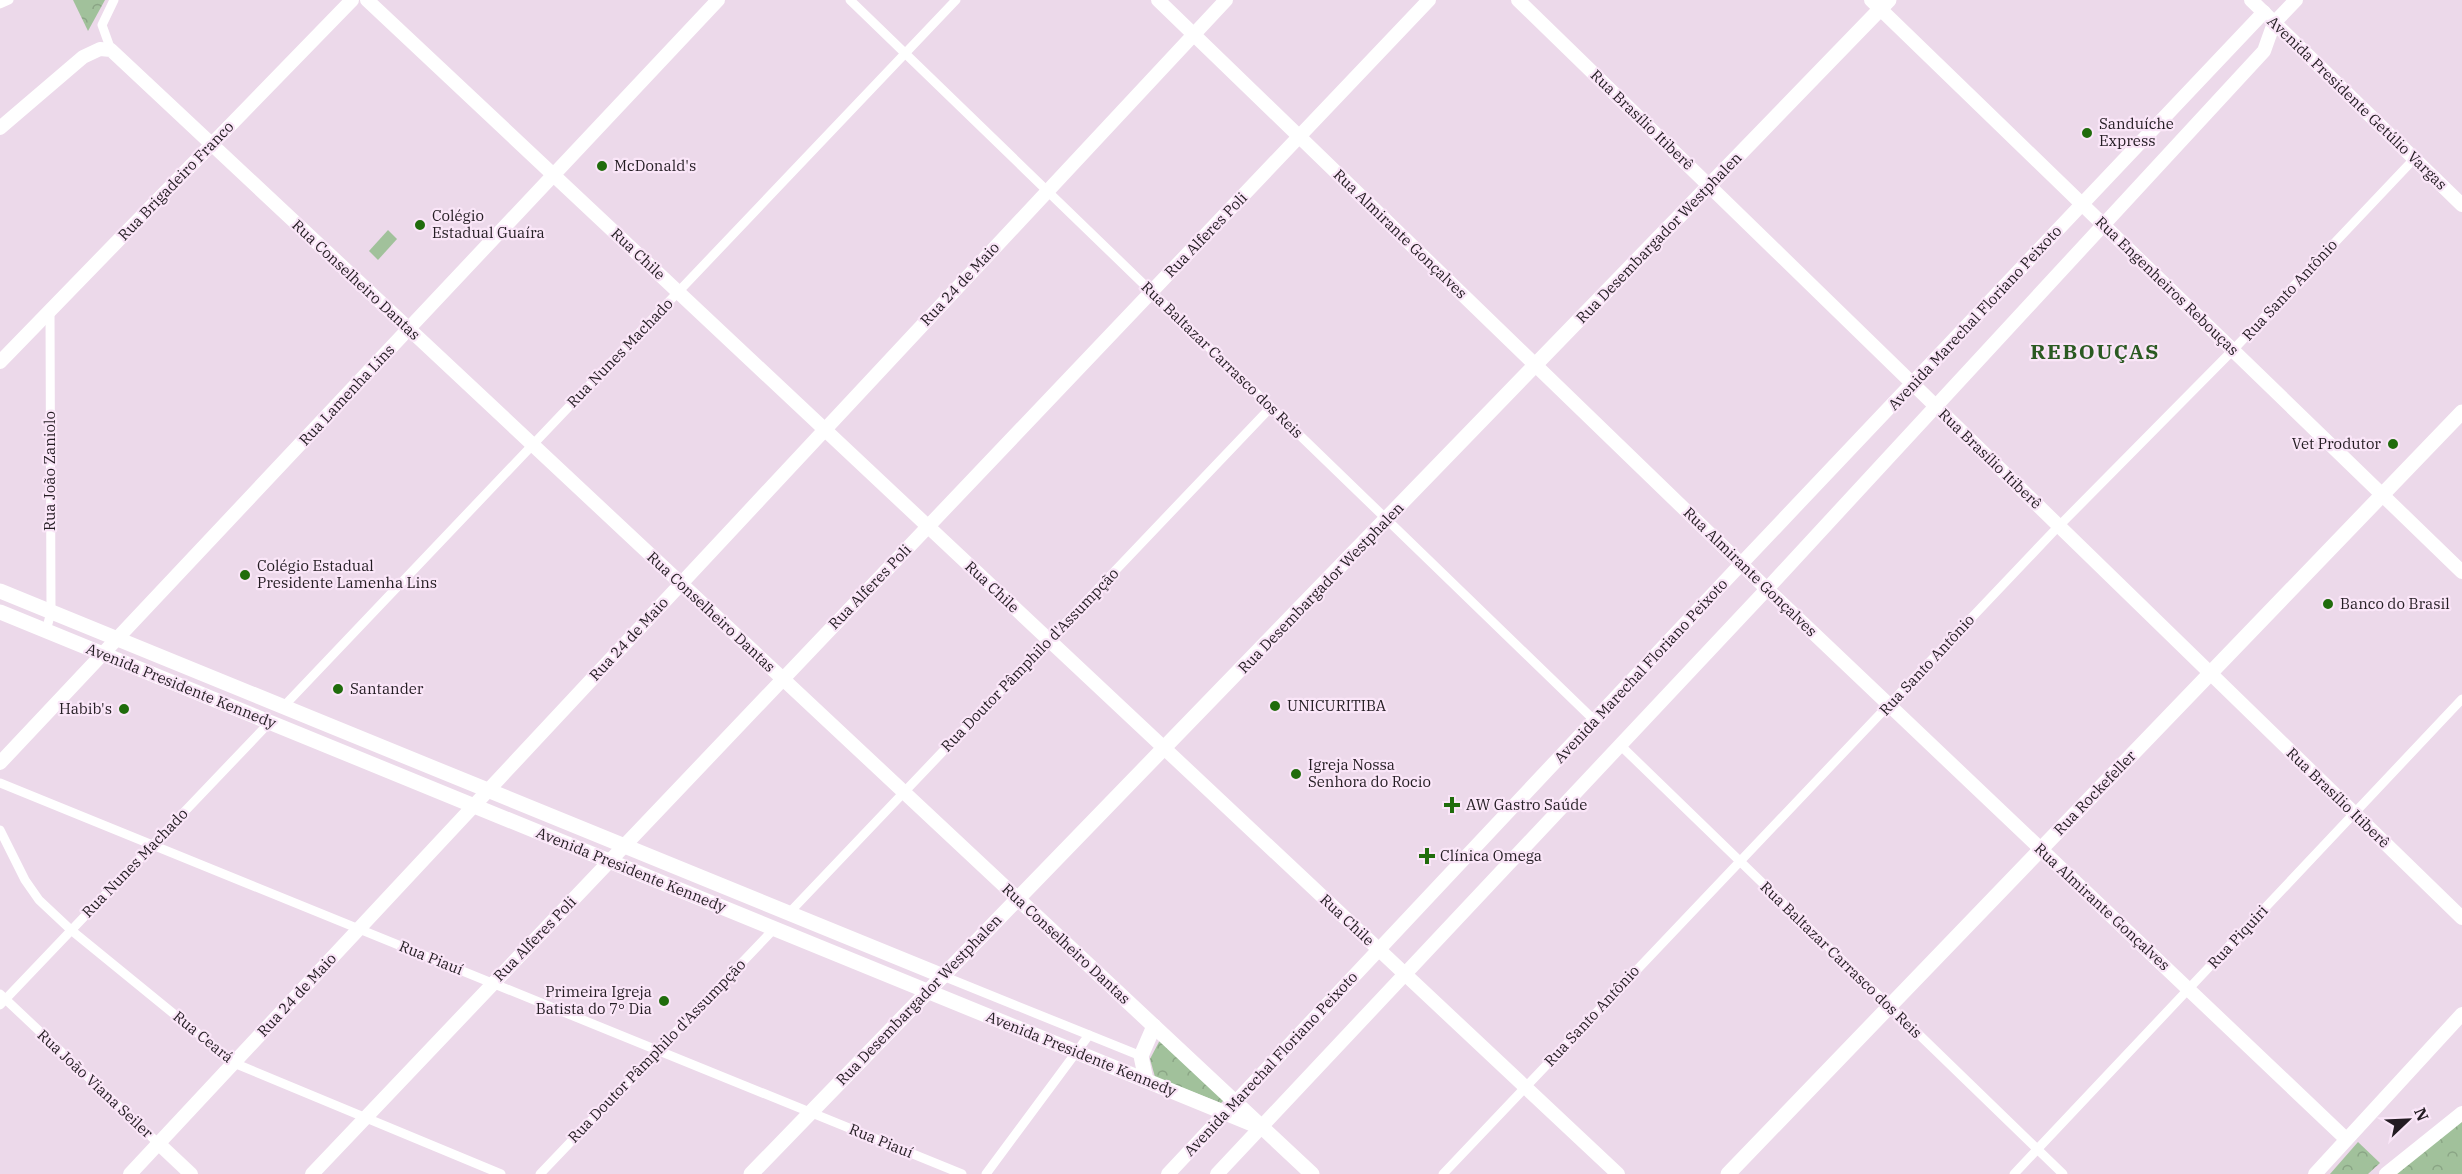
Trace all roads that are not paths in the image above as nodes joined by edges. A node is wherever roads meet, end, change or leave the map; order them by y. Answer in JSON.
{"nodes":[{"id":1,"x":9,"y":0,"type":"edge"},
{"id":2,"x":114,"y":0,"type":"edge"},
{"id":3,"x":352,"y":0,"type":"edge"},
{"id":4,"x":367,"y":0,"type":"edge"},
{"id":5,"x":718,"y":0,"type":"edge"},
{"id":6,"x":850,"y":0,"type":"edge"},
{"id":7,"x":956,"y":0,"type":"edge"},
{"id":8,"x":1158,"y":0,"type":"edge"},
{"id":9,"x":1226,"y":0,"type":"edge"},
{"id":10,"x":1430,"y":0,"type":"edge"},
{"id":11,"x":1518,"y":0,"type":"edge"},
{"id":12,"x":2251,"y":0,"type":"edge"},
{"id":13,"x":2296,"y":0,"type":"edge"},
{"id":14,"x":0,"y":3,"type":"edge"},
{"id":15,"x":1880,"y":3,"type":"edge"},
{"id":16,"x":2264,"y":12,"type":"junction"},
{"id":17,"x":2274,"y":23,"type":"junction"},
{"id":18,"x":1194,"y":35,"type":"junction"},
{"id":19,"x":111,"y":50,"type":"junction"},
{"id":20,"x":905,"y":53,"type":"junction"},
{"id":21,"x":0,"y":128,"type":"edge"},
{"id":22,"x":1299,"y":137,"type":"junction"},
{"id":23,"x":212,"y":145,"type":"junction"},
{"id":24,"x":2414,"y":159,"type":"junction"},
{"id":25,"x":554,"y":175,"type":"junction"},
{"id":26,"x":1709,"y":186,"type":"junction"},
{"id":27,"x":1048,"y":191,"type":"junction"},
{"id":28,"x":2082,"y":204,"type":"junction"},
{"id":29,"x":2462,"y":205,"type":"edge"},
{"id":30,"x":2104,"y":225,"type":"junction"},
{"id":31,"x":678,"y":292,"type":"junction"},
{"id":32,"x":1152,"y":292,"type":"junction"},
{"id":33,"x":50,"y":311,"type":"junction"},
{"id":34,"x":409,"y":329,"type":"junction"},
{"id":35,"x":2233,"y":350,"type":"junction"},
{"id":36,"x":0,"y":362,"type":"edge"},
{"id":37,"x":1536,"y":365,"type":"junction"},
{"id":38,"x":1913,"y":384,"type":"junction"},
{"id":39,"x":1935,"y":405,"type":"junction"},
{"id":40,"x":1271,"y":407,"type":"junction"},
{"id":41,"x":2462,"y":412,"type":"edge"},
{"id":42,"x":825,"y":430,"type":"junction"},
{"id":43,"x":533,"y":445,"type":"junction"},
{"id":44,"x":2383,"y":495,"type":"junction"},
{"id":45,"x":1387,"y":519,"type":"junction"},
{"id":46,"x":928,"y":526,"type":"junction"},
{"id":47,"x":2058,"y":526,"type":"junction"},
{"id":48,"x":1741,"y":564,"type":"junction"},
{"id":49,"x":2462,"y":572,"type":"edge"},
{"id":50,"x":681,"y":584,"type":"junction"},
{"id":51,"x":1767,"y":589,"type":"junction"},
{"id":52,"x":0,"y":591,"type":"edge"},
{"id":53,"x":0,"y":612,"type":"edge"},
{"id":54,"x":51,"y":612,"type":"junction"},
{"id":55,"x":46,"y":631,"type":"junction"},
{"id":56,"x":117,"y":639,"type":"junction"},
{"id":57,"x":1049,"y":640,"type":"junction"},
{"id":58,"x":103,"y":654,"type":"junction"},
{"id":59,"x":2211,"y":674,"type":"junction"},
{"id":60,"x":783,"y":679,"type":"junction"},
{"id":61,"x":2462,"y":699,"type":"edge"},
{"id":62,"x":1889,"y":705,"type":"junction"},
{"id":63,"x":284,"y":706,"type":"junction"},
{"id":64,"x":1594,"y":720,"type":"junction"},
{"id":65,"x":270,"y":722,"type":"junction"},
{"id":66,"x":1620,"y":746,"type":"junction"},
{"id":67,"x":1165,"y":749,"type":"junction"},
{"id":68,"x":0,"y":763,"type":"edge"},
{"id":69,"x":423,"y":763,"type":"junction"},
{"id":70,"x":405,"y":777,"type":"junction"},
{"id":71,"x":0,"y":783,"type":"edge"},
{"id":72,"x":489,"y":790,"type":"junction"},
{"id":73,"x":904,"y":792,"type":"junction"},
{"id":74,"x":474,"y":805,"type":"junction"},
{"id":75,"x":2354,"y":813,"type":"junction"},
{"id":76,"x":0,"y":830,"type":"edge"},
{"id":77,"x":152,"y":845,"type":"junction"},
{"id":78,"x":624,"y":845,"type":"junction"},
{"id":79,"x":2041,"y":849,"type":"junction"},
{"id":80,"x":609,"y":861,"type":"junction"},
{"id":81,"x":1739,"y":861,"type":"junction"},
{"id":82,"x":694,"y":874,"type":"junction"},
{"id":83,"x":684,"y":892,"type":"junction"},
{"id":84,"x":1017,"y":898,"type":"junction"},
{"id":85,"x":789,"y":913,"type":"junction"},
{"id":86,"x":2462,"y":918,"type":"edge"},
{"id":87,"x":359,"y":929,"type":"junction"},
{"id":88,"x":774,"y":929,"type":"junction"},
{"id":89,"x":71,"y":930,"type":"junction"},
{"id":90,"x":837,"y":932,"type":"junction"},
{"id":91,"x":1379,"y":950,"type":"junction"},
{"id":92,"x":830,"y":951,"type":"junction"},
{"id":93,"x":943,"y":975,"type":"junction"},
{"id":94,"x":1406,"y":975,"type":"junction"},
{"id":95,"x":493,"y":983,"type":"junction"},
{"id":96,"x":2188,"y":989,"type":"junction"},
{"id":97,"x":928,"y":991,"type":"junction"},
{"id":98,"x":2,"y":1000,"type":"edge"},
{"id":99,"x":1890,"y":1007,"type":"junction"},
{"id":100,"x":2462,"y":1014,"type":"edge"},
{"id":101,"x":1154,"y":1026,"type":"junction"},
{"id":102,"x":1089,"y":1035,"type":"junction"},
{"id":103,"x":657,"y":1051,"type":"junction"},
{"id":104,"x":1077,"y":1053,"type":"junction"},
{"id":105,"x":1141,"y":1056,"type":"junction"},
{"id":106,"x":234,"y":1063,"type":"junction"},
{"id":107,"x":1146,"y":1080,"type":"junction"},
{"id":108,"x":1525,"y":1087,"type":"junction"},
{"id":109,"x":1231,"y":1108,"type":"junction"},
{"id":110,"x":811,"y":1112,"type":"junction"},
{"id":111,"x":2462,"y":1113,"type":"edge"},
{"id":112,"x":365,"y":1118,"type":"junction"},
{"id":113,"x":1262,"y":1128,"type":"junction"},
{"id":114,"x":2346,"y":1139,"type":"junction"},
{"id":115,"x":159,"y":1144,"type":"junction"},
{"id":116,"x":2037,"y":1149,"type":"junction"},
{"id":117,"x":130,"y":1174,"type":"edge"},
{"id":118,"x":191,"y":1174,"type":"edge"},
{"id":119,"x":312,"y":1174,"type":"edge"},
{"id":120,"x":501,"y":1174,"type":"edge"},
{"id":121,"x":540,"y":1174,"type":"edge"},
{"id":122,"x":751,"y":1174,"type":"edge"},
{"id":123,"x":962,"y":1174,"type":"edge"},
{"id":124,"x":986,"y":1174,"type":"edge"},
{"id":125,"x":1168,"y":1174,"type":"edge"},
{"id":126,"x":1217,"y":1174,"type":"edge"},
{"id":127,"x":1312,"y":1174,"type":"edge"},
{"id":128,"x":1443,"y":1174,"type":"edge"},
{"id":129,"x":1618,"y":1174,"type":"edge"},
{"id":130,"x":1728,"y":1174,"type":"edge"},
{"id":131,"x":2014,"y":1174,"type":"edge"},
{"id":132,"x":2063,"y":1174,"type":"edge"},
{"id":133,"x":2315,"y":1174,"type":"edge"},
{"id":134,"x":2386,"y":1174,"type":"edge"}],
"edges":[{"from":1,"to":14,"type":"street"},
{"from":2,"to":19,"type":"street"},
{"from":3,"to":23,"type":"street","name":"Rua Brigadeiro Franco"},
{"from":4,"to":25,"type":"street","name":"Rua Chile"},
{"from":5,"to":25,"type":"street","name":"Rua Lamenha Lins"},
{"from":6,"to":20,"type":"street","name":"Rua Baltazar Carrasco dos Reis"},
{"from":7,"to":20,"type":"street","name":"Rua Nunes Machado"},
{"from":8,"to":18,"type":"street","name":"Rua Almirante Gonçalves"},
{"from":9,"to":18,"type":"street","name":"Rua 24 de Maio"},
{"from":10,"to":22,"type":"street","name":"Rua Alferes Poli"},
{"from":11,"to":26,"type":"street","name":"Rua Brasílio Itiberê"},
{"from":12,"to":16,"type":"street","name":"Avenida Presidente Getúlio Vargas"},
{"from":13,"to":17,"type":"street","name":"Avenida Marechal Floriano Peixoto"},
{"from":15,"to":26,"type":"main road","name":"Rua Desembargador Westphalen"},
{"from":15,"to":28,"type":"street","name":"Rua Engenheiros Rebouças"},
{"from":16,"to":17,"type":"street","name":"Avenida Presidente Getúlio Vargas"},
{"from":16,"to":28,"type":"street","name":"Avenida Marechal Floriano Peixoto"},
{"from":17,"to":24,"type":"street","name":"Avenida Presidente Getúlio Vargas"},
{"from":17,"to":30,"type":"street","name":"Avenida Marechal Floriano Peixoto"},
{"from":18,"to":22,"type":"street","name":"Rua Almirante Gonçalves"},
{"from":18,"to":27,"type":"street","name":"Rua 24 de Maio"},
{"from":19,"to":21,"type":"street"},
{"from":19,"to":23,"type":"street","name":"Rua Conselheiro Dantas"},
{"from":20,"to":27,"type":"street","name":"Rua Baltazar Carrasco dos Reis"},
{"from":20,"to":31,"type":"street","name":"Rua Nunes Machado"},
{"from":22,"to":32,"type":"street","name":"Rua Alferes Poli"},
{"from":22,"to":37,"type":"street","name":"Rua Almirante Gonçalves"},
{"from":23,"to":33,"type":"street","name":"Rua Brigadeiro Franco"},
{"from":23,"to":34,"type":"street","name":"Rua Conselheiro Dantas"},
{"from":24,"to":29,"type":"street","name":"Avenida Presidente Getúlio Vargas"},
{"from":24,"to":35,"type":"street","name":"Rua Santo Antônio"},
{"from":25,"to":31,"type":"street","name":"Rua Chile"},
{"from":25,"to":34,"type":"street","name":"Rua Lamenha Lins"},
{"from":26,"to":37,"type":"main road","name":"Rua Desembargador Westphalen"},
{"from":26,"to":38,"type":"street","name":"Rua Brasílio Itiberê"},
{"from":27,"to":32,"type":"street","name":"Rua Baltazar Carrasco dos Reis"},
{"from":27,"to":42,"type":"street","name":"Rua 24 de Maio"},
{"from":28,"to":30,"type":"street","name":"Rua Engenheiros Rebouças"},
{"from":28,"to":38,"type":"street","name":"Avenida Marechal Floriano Peixoto"},
{"from":30,"to":35,"type":"street","name":"Rua Engenheiros Rebouças"},
{"from":30,"to":39,"type":"street","name":"Avenida Marechal Floriano Peixoto"},
{"from":31,"to":42,"type":"street","name":"Rua Chile"},
{"from":31,"to":43,"type":"street","name":"Rua Nunes Machado"},
{"from":32,"to":40,"type":"street","name":"Rua Baltazar Carrasco dos Reis"},
{"from":32,"to":46,"type":"street","name":"Rua Alferes Poli"},
{"from":33,"to":36,"type":"street","name":"Rua Brigadeiro Franco"},
{"from":33,"to":54,"type":"street","name":"Rua João Zaniolo"},
{"from":34,"to":43,"type":"street","name":"Rua Conselheiro Dantas"},
{"from":34,"to":56,"type":"street","name":"Rua Lamenha Lins"},
{"from":35,"to":44,"type":"street","name":"Rua Engenheiros Rebouças"},
{"from":35,"to":47,"type":"street","name":"Rua Santo Antônio"},
{"from":37,"to":45,"type":"main road","name":"Rua Desembargador Westphalen"},
{"from":37,"to":48,"type":"street","name":"Rua Almirante Gonçalves"},
{"from":38,"to":39,"type":"street","name":"Rua Brasílio Itiberê"},
{"from":38,"to":48,"type":"street","name":"Avenida Marechal Floriano Peixoto"},
{"from":39,"to":47,"type":"street","name":"Rua Brasílio Itiberê"},
{"from":39,"to":51,"type":"street","name":"Avenida Marechal Floriano Peixoto"},
{"from":40,"to":45,"type":"street","name":"Rua Baltazar Carrasco dos Reis"},
{"from":40,"to":57,"type":"street","name":"Rua Doutor Pâmphilo d'Assumpção"},
{"from":41,"to":44,"type":"main road","name":"Rua Rockefeller"},
{"from":42,"to":46,"type":"street","name":"Rua Chile"},
{"from":42,"to":50,"type":"street","name":"Rua 24 de Maio"},
{"from":43,"to":50,"type":"street","name":"Rua Conselheiro Dantas"},
{"from":43,"to":63,"type":"street","name":"Rua Nunes Machado"},
{"from":44,"to":49,"type":"street","name":"Rua Engenheiros Rebouças"},
{"from":44,"to":59,"type":"main road","name":"Rua Rockefeller"},
{"from":45,"to":64,"type":"street","name":"Rua Baltazar Carrasco dos Reis"},
{"from":45,"to":67,"type":"main road","name":"Rua Desembargador Westphalen"},
{"from":46,"to":57,"type":"street","name":"Rua Chile"},
{"from":46,"to":60,"type":"street","name":"Rua Alferes Poli"},
{"from":47,"to":59,"type":"street","name":"Rua Brasílio Itiberê"},
{"from":47,"to":62,"type":"street","name":"Rua Santo Antônio"},
{"from":48,"to":51,"type":"street","name":"Rua Almirante Gonçalves"},
{"from":48,"to":64,"type":"street","name":"Avenida Marechal Floriano Peixoto"},
{"from":50,"to":60,"type":"street","name":"Rua Conselheiro Dantas"},
{"from":50,"to":72,"type":"street","name":"Rua 24 de Maio"},
{"from":51,"to":62,"type":"street","name":"Rua Almirante Gonçalves"},
{"from":51,"to":66,"type":"street","name":"Avenida Marechal Floriano Peixoto"},
{"from":52,"to":54,"type":"main road","name":"Avenida Presidente Kennedy"},
{"from":53,"to":55,"type":"main road","name":"Avenida Presidente Kennedy"},
{"from":54,"to":55,"type":"street","name":"Rua João Zaniolo"},
{"from":54,"to":56,"type":"main road","name":"Avenida Presidente Kennedy"},
{"from":55,"to":58,"type":"main road","name":"Avenida Presidente Kennedy"},
{"from":56,"to":58,"type":"street","name":"Rua Lamenha Lins"},
{"from":56,"to":63,"type":"main road","name":"Avenida Presidente Kennedy"},
{"from":57,"to":67,"type":"street","name":"Rua Chile"},
{"from":57,"to":73,"type":"street","name":"Rua Doutor Pâmphilo d'Assumpção"},
{"from":58,"to":65,"type":"main road","name":"Avenida Presidente Kennedy"},
{"from":58,"to":68,"type":"street","name":"Rua Lamenha Lins"},
{"from":59,"to":75,"type":"street","name":"Rua Brasílio Itiberê"},
{"from":59,"to":79,"type":"main road","name":"Rua Rockefeller"},
{"from":60,"to":73,"type":"street","name":"Rua Conselheiro Dantas"},
{"from":60,"to":78,"type":"street","name":"Rua Alferes Poli"},
{"from":61,"to":75,"type":"street","name":"Rua Piquiri"},
{"from":62,"to":79,"type":"street","name":"Rua Almirante Gonçalves"},
{"from":62,"to":81,"type":"street","name":"Rua Santo Antônio"},
{"from":63,"to":69,"type":"main road","name":"Avenida Presidente Kennedy"},
{"from":64,"to":91,"type":"street","name":"Avenida Marechal Floriano Peixoto"},
{"from":65,"to":70,"type":"main road","name":"Avenida Presidente Kennedy"},
{"from":65,"to":77,"type":"street","name":"Rua Nunes Machado"},
{"from":66,"to":81,"type":"street","name":"Rua Baltazar Carrasco dos Reis"},
{"from":66,"to":94,"type":"street","name":"Avenida Marechal Floriano Peixoto"},
{"from":67,"to":84,"type":"main road","name":"Rua Desembargador Westphalen"},
{"from":67,"to":91,"type":"street","name":"Rua Chile"},
{"from":69,"to":70,"type":"main road"},
{"from":69,"to":72,"type":"main road","name":"Avenida Presidente Kennedy"},
{"from":70,"to":74,"type":"main road","name":"Avenida Presidente Kennedy"},
{"from":71,"to":77,"type":"street","name":"Rua Piauí"},
{"from":72,"to":74,"type":"street","name":"Rua 24 de Maio"},
{"from":72,"to":78,"type":"main road","name":"Avenida Presidente Kennedy"},
{"from":73,"to":84,"type":"street","name":"Rua Conselheiro Dantas"},
{"from":73,"to":85,"type":"street","name":"Rua Doutor Pâmphilo d'Assumpção"},
{"from":74,"to":80,"type":"main road","name":"Avenida Presidente Kennedy"},
{"from":74,"to":87,"type":"street","name":"Rua 24 de Maio"},
{"from":75,"to":86,"type":"street","name":"Rua Brasílio Itiberê"},
{"from":75,"to":96,"type":"street","name":"Rua Piquiri"},
{"from":76,"to":89,"type":"street","name":"Rua Ceará"},
{"from":77,"to":87,"type":"street","name":"Rua Piauí"},
{"from":77,"to":89,"type":"street","name":"Rua Nunes Machado"},
{"from":78,"to":80,"type":"street","name":"Rua Alferes Poli"},
{"from":78,"to":82,"type":"main road","name":"Avenida Presidente Kennedy"},
{"from":79,"to":96,"type":"street","name":"Rua Almirante Gonçalves"},
{"from":79,"to":99,"type":"main road","name":"Rua Rockefeller"},
{"from":80,"to":83,"type":"main road","name":"Avenida Presidente Kennedy"},
{"from":80,"to":95,"type":"street","name":"Rua Alferes Poli"},
{"from":81,"to":99,"type":"street","name":"Rua Baltazar Carrasco dos Reis"},
{"from":81,"to":108,"type":"street","name":"Rua Santo Antônio"},
{"from":82,"to":83,"type":"main road"},
{"from":82,"to":85,"type":"main road","name":"Avenida Presidente Kennedy"},
{"from":83,"to":88,"type":"main road","name":"Avenida Presidente Kennedy"},
{"from":84,"to":93,"type":"main road","name":"Rua Desembargador Westphalen"},
{"from":84,"to":101,"type":"main road","name":"Rua Conselheiro Dantas"},
{"from":85,"to":90,"type":"main road","name":"Avenida Presidente Kennedy"},
{"from":87,"to":95,"type":"street","name":"Rua Piauí"},
{"from":87,"to":106,"type":"street","name":"Rua 24 de Maio"},
{"from":88,"to":92,"type":"main road","name":"Avenida Presidente Kennedy"},
{"from":88,"to":103,"type":"street","name":"Rua Doutor Pâmphilo d'Assumpção"},
{"from":89,"to":98,"type":"street","name":"Rua Nunes Machado"},
{"from":89,"to":106,"type":"street","name":"Rua Ceará"},
{"from":90,"to":92,"type":"main road"},
{"from":90,"to":93,"type":"main road","name":"Avenida Presidente Kennedy"},
{"from":91,"to":94,"type":"street","name":"Rua Chile"},
{"from":91,"to":109,"type":"street","name":"Avenida Marechal Floriano Peixoto"},
{"from":92,"to":97,"type":"main road","name":"Avenida Presidente Kennedy"},
{"from":93,"to":97,"type":"main road","name":"Rua Desembargador Westphalen"},
{"from":93,"to":102,"type":"street","name":"Avenida Presidente Kennedy"},
{"from":94,"to":108,"type":"street","name":"Rua Chile"},
{"from":94,"to":113,"type":"street","name":"Avenida Marechal Floriano Peixoto"},
{"from":95,"to":103,"type":"street","name":"Rua Piauí"},
{"from":95,"to":112,"type":"street","name":"Rua Alferes Poli"},
{"from":96,"to":114,"type":"street","name":"Rua Almirante Gonçalves"},
{"from":96,"to":116,"type":"street","name":"Rua Piquiri"},
{"from":97,"to":104,"type":"main road","name":"Avenida Presidente Kennedy"},
{"from":97,"to":110,"type":"main road","name":"Rua Desembargador Westphalen"},
{"from":98,"to":115,"type":"street","name":"Rua João Viana Seiler"},
{"from":99,"to":116,"type":"street","name":"Rua Baltazar Carrasco dos Reis"},
{"from":99,"to":130,"type":"main road","name":"Rua Rockefeller"},
{"from":100,"to":114,"type":"street"},
{"from":101,"to":105,"type":"main road"},
{"from":101,"to":109,"type":"main road","name":"Rua Conselheiro Dantas"},
{"from":102,"to":104,"type":"street"},
{"from":102,"to":105,"type":"street","name":"Avenida Presidente Kennedy"},
{"from":103,"to":110,"type":"street","name":"Rua Piauí"},
{"from":103,"to":121,"type":"street","name":"Rua Doutor Pâmphilo d'Assumpção"},
{"from":104,"to":107,"type":"main road","name":"Avenida Presidente Kennedy"},
{"from":104,"to":124,"type":"street"},
{"from":105,"to":107,"type":"main road"},
{"from":106,"to":112,"type":"street","name":"Rua Ceará"},
{"from":106,"to":115,"type":"street","name":"Rua 24 de Maio"},
{"from":107,"to":109,"type":"main road","name":"Avenida Presidente Kennedy"},
{"from":108,"to":128,"type":"street","name":"Rua Santo Antônio"},
{"from":108,"to":129,"type":"street","name":"Rua Chile"},
{"from":109,"to":113,"type":"main road","name":"Rua Conselheiro Dantas"},
{"from":109,"to":125,"type":"street","name":"Avenida Marechal Floriano Peixoto"},
{"from":110,"to":122,"type":"main road","name":"Rua Desembargador Westphalen"},
{"from":110,"to":123,"type":"street","name":"Rua Piauí"},
{"from":111,"to":134,"type":"street"},
{"from":112,"to":119,"type":"street","name":"Rua Alferes Poli"},
{"from":112,"to":120,"type":"street","name":"Rua Ceará"},
{"from":113,"to":126,"type":"street","name":"Avenida Marechal Floriano Peixoto"},
{"from":113,"to":127,"type":"main road","name":"Rua Conselheiro Dantas"},
{"from":114,"to":133,"type":"street"},
{"from":115,"to":117,"type":"street","name":"Rua 24 de Maio"},
{"from":115,"to":118,"type":"street","name":"Rua João Viana Seiler"},
{"from":116,"to":131,"type":"street","name":"Rua Piquiri"},
{"from":116,"to":132,"type":"street","name":"Rua Baltazar Carrasco dos Reis"}]}
